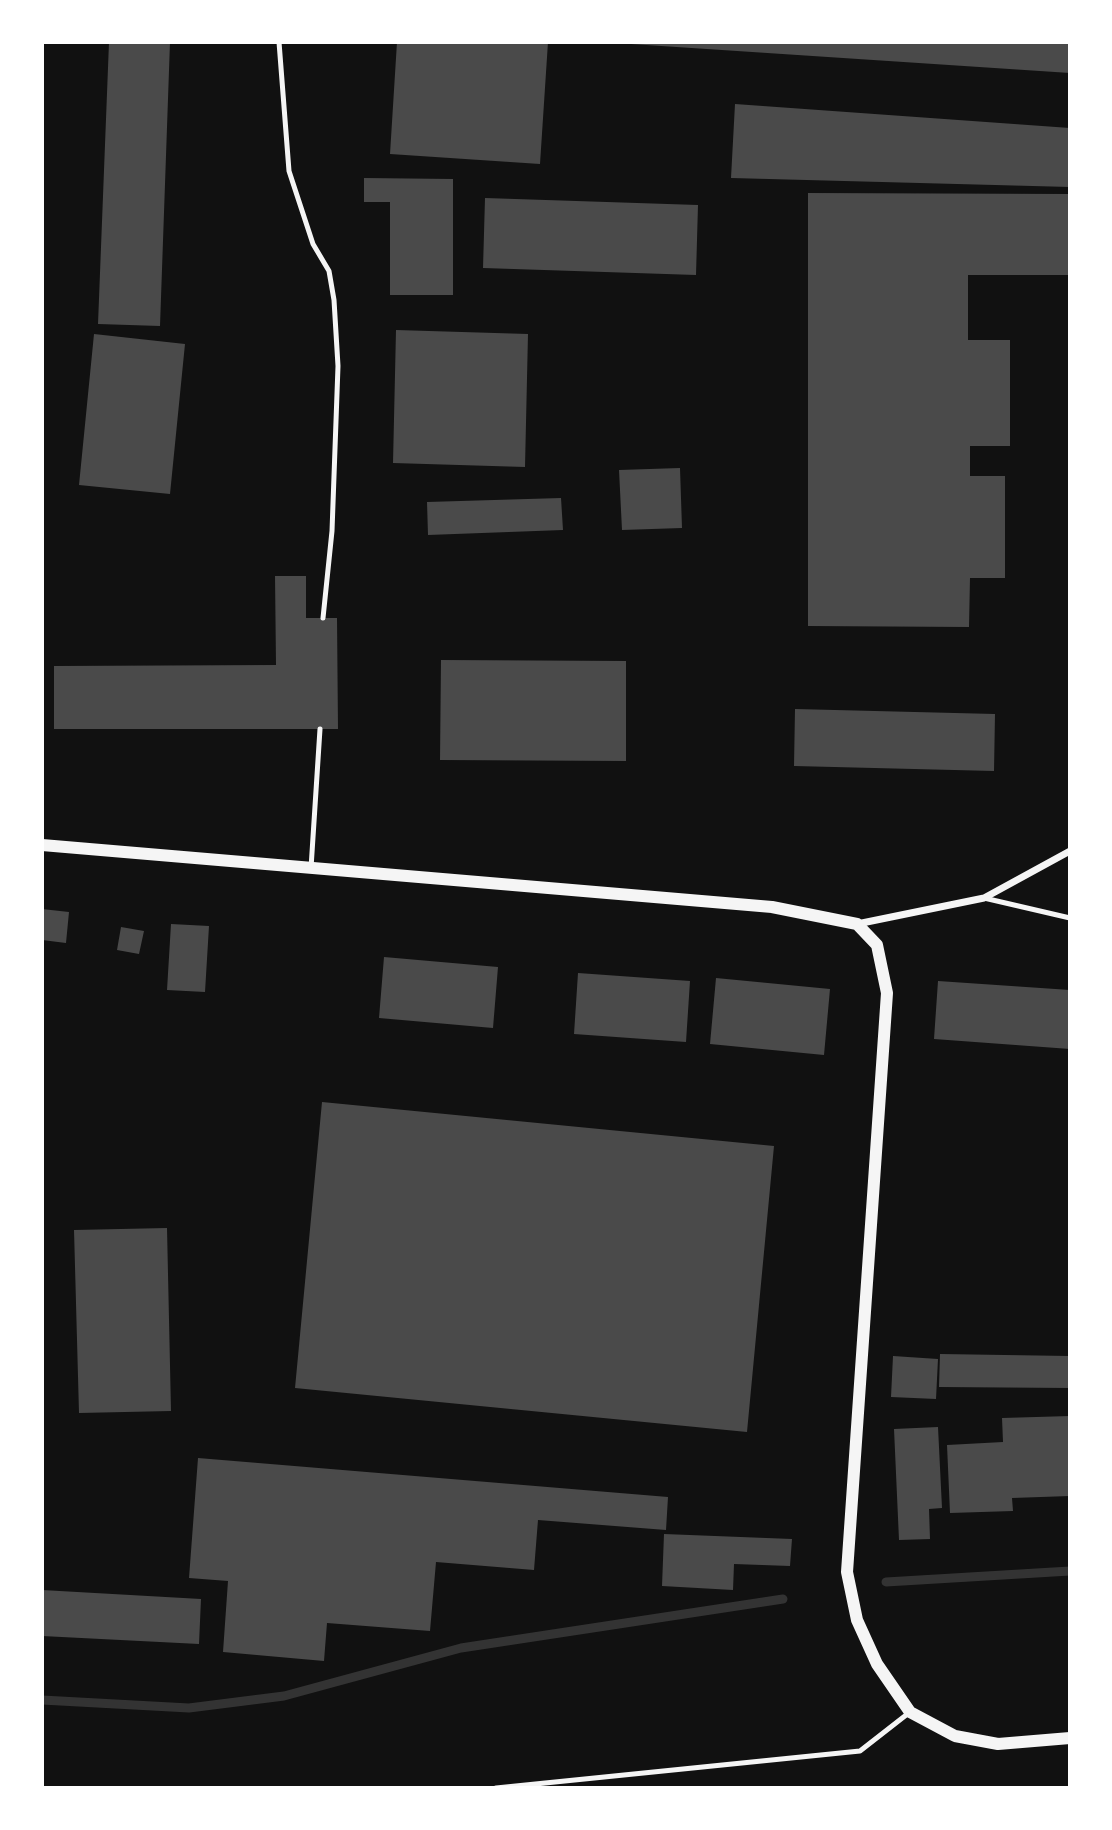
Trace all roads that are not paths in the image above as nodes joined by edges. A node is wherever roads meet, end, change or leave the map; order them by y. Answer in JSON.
{"nodes":[{"id":1,"x":279,"y":42,"type":"edge"},
{"id":2,"x":323,"y":618,"type":"dead end"},
{"id":3,"x":320,"y":729,"type":"dead end"},
{"id":4,"x":42,"y":845,"type":"edge"},
{"id":5,"x":1070,"y":851,"type":"edge"},
{"id":6,"x":311,"y":868,"type":"junction"},
{"id":7,"x":984,"y":898,"type":"junction"},
{"id":8,"x":1070,"y":918,"type":"edge"},
{"id":9,"x":857,"y":924,"type":"junction"},
{"id":10,"x":911,"y":1712,"type":"junction"},
{"id":11,"x":1070,"y":1738,"type":"edge"},
{"id":12,"x":496,"y":1788,"type":"edge"}],
"edges":[{"from":1,"to":2,"type":"lane"},
{"from":3,"to":6,"type":"lane"},
{"from":4,"to":6,"type":"street"},
{"from":5,"to":7,"type":"street"},
{"from":6,"to":9,"type":"street"},
{"from":7,"to":8,"type":"lane"},
{"from":7,"to":9,"type":"street"},
{"from":9,"to":10,"type":"street"},
{"from":10,"to":11,"type":"street"},
{"from":10,"to":12,"type":"lane"}]}
